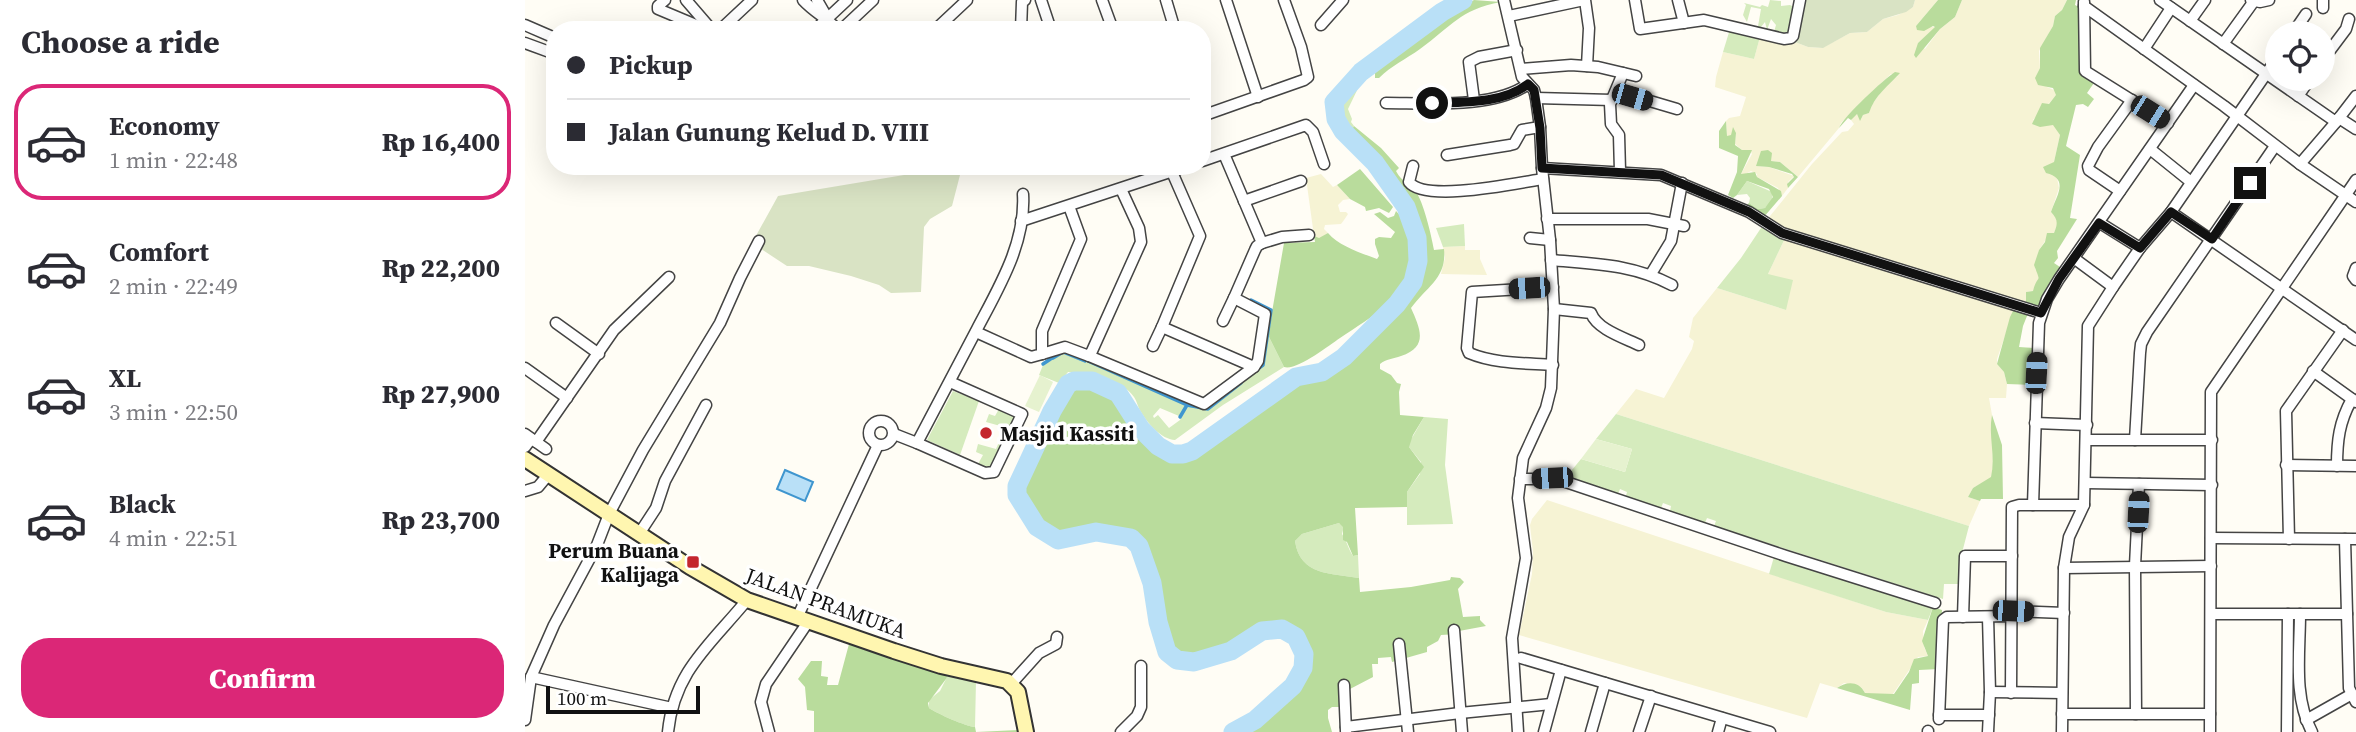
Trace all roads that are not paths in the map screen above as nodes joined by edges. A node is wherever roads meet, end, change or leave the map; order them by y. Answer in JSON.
{"nodes":[{"id":1,"x":665,"y":0,"type":"edge"},
{"id":2,"x":686,"y":0,"type":"edge"},
{"id":3,"x":752,"y":0,"type":"edge"},
{"id":4,"x":803,"y":0,"type":"edge"},
{"id":5,"x":817,"y":0,"type":"edge"},
{"id":6,"x":847,"y":0,"type":"edge"},
{"id":7,"x":873,"y":0,"type":"edge"},
{"id":8,"x":967,"y":0,"type":"edge"},
{"id":9,"x":1025,"y":0,"type":"edge"},
{"id":10,"x":1041,"y":0,"type":"edge"},
{"id":11,"x":1103,"y":0,"type":"edge"},
{"id":12,"x":1165,"y":0,"type":"edge"},
{"id":13,"x":1226,"y":0,"type":"edge"},
{"id":14,"x":1285,"y":0,"type":"edge"},
{"id":15,"x":1343,"y":0,"type":"edge"},
{"id":16,"x":1504,"y":0,"type":"edge"},
{"id":17,"x":1585,"y":0,"type":"edge"},
{"id":18,"x":1635,"y":0,"type":"edge"},
{"id":19,"x":1678,"y":0,"type":"edge"},
{"id":20,"x":1800,"y":0,"type":"edge"},
{"id":21,"x":2160,"y":0,"type":"edge"},
{"id":22,"x":2205,"y":0,"type":"edge"},
{"id":23,"x":2269,"y":0,"type":"edge"},
{"id":24,"x":2253,"y":1,"type":"edge"},
{"id":25,"x":2084,"y":3,"type":"edge"},
{"id":26,"x":2171,"y":8,"type":"junction"},
{"id":27,"x":2306,"y":14,"type":"dead end"},
{"id":28,"x":1509,"y":16,"type":"junction"},
{"id":29,"x":828,"y":19,"type":"junction"},
{"id":30,"x":2349,"y":19,"type":"dead end"},
{"id":31,"x":688,"y":21,"type":"edge"},
{"id":32,"x":703,"y":21,"type":"edge"},
{"id":33,"x":730,"y":21,"type":"edge"},
{"id":34,"x":826,"y":21,"type":"edge"},
{"id":35,"x":850,"y":21,"type":"edge"},
{"id":36,"x":945,"y":21,"type":"edge"},
{"id":37,"x":1021,"y":21,"type":"edge"},
{"id":38,"x":1048,"y":21,"type":"edge"},
{"id":39,"x":1110,"y":21,"type":"edge"},
{"id":40,"x":1172,"y":21,"type":"edge"},
{"id":41,"x":2190,"y":21,"type":"junction"},
{"id":42,"x":2301,"y":21,"type":"edge"},
{"id":43,"x":1683,"y":23,"type":"junction"},
{"id":44,"x":525,"y":25,"type":"edge"},
{"id":45,"x":1321,"y":25,"type":"dead end"},
{"id":46,"x":546,"y":34,"type":"edge"},
{"id":47,"x":525,"y":43,"type":"edge"},
{"id":48,"x":2223,"y":44,"type":"junction"},
{"id":49,"x":2335,"y":44,"type":"edge"},
{"id":50,"x":2144,"y":49,"type":"junction"},
{"id":51,"x":1517,"y":50,"type":"junction"},
{"id":52,"x":546,"y":51,"type":"edge"},
{"id":53,"x":1587,"y":66,"type":"junction"},
{"id":54,"x":1521,"y":69,"type":"junction"},
{"id":55,"x":1623,"y":73,"type":"junction"},
{"id":56,"x":2265,"y":74,"type":"edge"},
{"id":57,"x":1636,"y":76,"type":"dead end"},
{"id":58,"x":2265,"y":76,"type":"edge"},
{"id":59,"x":1528,"y":84,"type":"junction"},
{"id":60,"x":2194,"y":85,"type":"junction"},
{"id":61,"x":2290,"y":91,"type":"edge"},
{"id":62,"x":2302,"y":91,"type":"edge"},
{"id":63,"x":1614,"y":95,"type":"junction"},
{"id":64,"x":2298,"y":96,"type":"junction"},
{"id":65,"x":2356,"y":96,"type":"edge"},
{"id":66,"x":1258,"y":97,"type":"junction"},
{"id":67,"x":1536,"y":98,"type":"junction"},
{"id":68,"x":1474,"y":100,"type":"junction"},
{"id":69,"x":2132,"y":100,"type":"junction"},
{"id":70,"x":1386,"y":103,"type":"dead end"},
{"id":71,"x":1677,"y":109,"type":"dead end"},
{"id":72,"x":1211,"y":112,"type":"edge"},
{"id":73,"x":2237,"y":116,"type":"junction"},
{"id":74,"x":2337,"y":120,"type":"junction"},
{"id":75,"x":2168,"y":123,"type":"junction"},
{"id":76,"x":1540,"y":128,"type":"junction"},
{"id":77,"x":2356,"y":129,"type":"edge"},
{"id":78,"x":2275,"y":146,"type":"junction"},
{"id":79,"x":2150,"y":149,"type":"junction"},
{"id":80,"x":1224,"y":154,"type":"junction"},
{"id":81,"x":1447,"y":155,"type":"dead end"},
{"id":82,"x":1211,"y":159,"type":"edge"},
{"id":83,"x":1324,"y":164,"type":"dead end"},
{"id":84,"x":2300,"y":164,"type":"junction"},
{"id":85,"x":1413,"y":166,"type":"dead end"},
{"id":86,"x":1620,"y":171,"type":"junction"},
{"id":87,"x":1542,"y":173,"type":"junction"},
{"id":88,"x":1163,"y":175,"type":"edge"},
{"id":89,"x":1173,"y":175,"type":"edge"},
{"id":90,"x":2356,"y":180,"type":"edge"},
{"id":91,"x":1301,"y":181,"type":"dead end"},
{"id":92,"x":2191,"y":182,"type":"junction"},
{"id":93,"x":1682,"y":183,"type":"junction"},
{"id":94,"x":1121,"y":189,"type":"junction"},
{"id":95,"x":2120,"y":191,"type":"junction"},
{"id":96,"x":1023,"y":194,"type":"dead end"},
{"id":97,"x":2344,"y":194,"type":"junction"},
{"id":98,"x":1244,"y":201,"type":"junction"},
{"id":99,"x":2356,"y":202,"type":"edge"},
{"id":100,"x":1069,"y":206,"type":"junction"},
{"id":101,"x":2171,"y":212,"type":"junction"},
{"id":102,"x":1547,"y":219,"type":"junction"},
{"id":103,"x":1021,"y":221,"type":"junction"},
{"id":104,"x":2099,"y":223,"type":"junction"},
{"id":105,"x":1679,"y":225,"type":"junction"},
{"id":106,"x":1309,"y":235,"type":"dead end"},
{"id":107,"x":1530,"y":238,"type":"dead end"},
{"id":108,"x":2212,"y":239,"type":"junction"},
{"id":109,"x":759,"y":240,"type":"dead end"},
{"id":110,"x":1550,"y":240,"type":"junction"},
{"id":111,"x":1262,"y":243,"type":"junction"},
{"id":112,"x":2140,"y":248,"type":"junction"},
{"id":113,"x":2075,"y":259,"type":"junction"},
{"id":114,"x":1551,"y":260,"type":"junction"},
{"id":115,"x":1651,"y":274,"type":"junction"},
{"id":116,"x":669,"y":277,"type":"dead end"},
{"id":117,"x":1672,"y":285,"type":"dead end"},
{"id":118,"x":1553,"y":287,"type":"junction"},
{"id":119,"x":2113,"y":287,"type":"junction"},
{"id":120,"x":2280,"y":288,"type":"junction"},
{"id":121,"x":1234,"y":298,"type":"junction"},
{"id":122,"x":1554,"y":309,"type":"junction"},
{"id":123,"x":2041,"y":313,"type":"junction"},
{"id":124,"x":1223,"y":321,"type":"dead end"},
{"id":125,"x":555,"y":323,"type":"dead end"},
{"id":126,"x":1162,"y":327,"type":"junction"},
{"id":127,"x":2343,"y":330,"type":"junction"},
{"id":128,"x":976,"y":332,"type":"junction"},
{"id":129,"x":2356,"y":340,"type":"edge"},
{"id":130,"x":1639,"y":345,"type":"dead end"},
{"id":131,"x":1153,"y":346,"type":"dead end"},
{"id":132,"x":599,"y":354,"type":"junction"},
{"id":133,"x":1042,"y":354,"type":"junction"},
{"id":134,"x":1089,"y":356,"type":"junction"},
{"id":135,"x":1553,"y":365,"type":"junction"},
{"id":136,"x":1254,"y":367,"type":"junction"},
{"id":137,"x":525,"y":368,"type":"edge"},
{"id":138,"x":2313,"y":371,"type":"junction"},
{"id":139,"x":950,"y":382,"type":"junction"},
{"id":140,"x":567,"y":398,"type":"junction"},
{"id":141,"x":2354,"y":401,"type":"edge"},
{"id":142,"x":706,"y":405,"type":"dead end"},
{"id":143,"x":2035,"y":423,"type":"junction"},
{"id":144,"x":2087,"y":425,"type":"junction"},
{"id":145,"x":894,"y":434,"type":"junction"},
{"id":146,"x":2087,"y":439,"type":"junction"},
{"id":147,"x":2135,"y":440,"type":"junction"},
{"id":148,"x":2212,"y":440,"type":"junction"},
{"id":149,"x":917,"y":443,"type":"junction"},
{"id":150,"x":878,"y":445,"type":"junction"},
{"id":151,"x":532,"y":447,"type":"edge"},
{"id":152,"x":2286,"y":465,"type":"junction"},
{"id":153,"x":2337,"y":466,"type":"junction"},
{"id":154,"x":2356,"y":466,"type":"edge"},
{"id":155,"x":548,"y":475,"type":"junction"},
{"id":156,"x":1520,"y":479,"type":"junction"},
{"id":157,"x":2086,"y":483,"type":"junction"},
{"id":158,"x":2139,"y":484,"type":"junction"},
{"id":159,"x":2212,"y":485,"type":"junction"},
{"id":160,"x":525,"y":491,"type":"edge"},
{"id":161,"x":2033,"y":505,"type":"junction"},
{"id":162,"x":2084,"y":505,"type":"junction"},
{"id":163,"x":609,"y":514,"type":"junction"},
{"id":164,"x":639,"y":534,"type":"junction"},
{"id":165,"x":2211,"y":538,"type":"junction"},
{"id":166,"x":2289,"y":539,"type":"junction"},
{"id":167,"x":2351,"y":539,"type":"edge"},
{"id":168,"x":2012,"y":555,"type":"junction"},
{"id":169,"x":2135,"y":566,"type":"junction"},
{"id":170,"x":2211,"y":566,"type":"junction"},
{"id":171,"x":2064,"y":568,"type":"junction"},
{"id":172,"x":2351,"y":591,"type":"edge"},
{"id":173,"x":747,"y":600,"type":"junction"},
{"id":174,"x":1935,"y":603,"type":"dead end"},
{"id":175,"x":2013,"y":613,"type":"junction"},
{"id":176,"x":2064,"y":613,"type":"junction"},
{"id":177,"x":2211,"y":614,"type":"junction"},
{"id":178,"x":2288,"y":614,"type":"junction"},
{"id":179,"x":2300,"y":614,"type":"junction"},
{"id":180,"x":2347,"y":614,"type":"junction"},
{"id":181,"x":1963,"y":617,"type":"junction"},
{"id":182,"x":1988,"y":617,"type":"junction"},
{"id":183,"x":802,"y":620,"type":"junction"},
{"id":184,"x":2351,"y":627,"type":"edge"},
{"id":185,"x":1454,"y":630,"type":"dead end"},
{"id":186,"x":1057,"y":637,"type":"dead end"},
{"id":187,"x":1399,"y":644,"type":"dead end"},
{"id":188,"x":1521,"y":658,"type":"dead end"},
{"id":189,"x":1141,"y":666,"type":"dead end"},
{"id":190,"x":1561,"y":670,"type":"junction"},
{"id":191,"x":531,"y":677,"type":"junction"},
{"id":192,"x":1605,"y":683,"type":"junction"},
{"id":193,"x":1011,"y":684,"type":"junction"},
{"id":194,"x":1344,"y":685,"type":"dead end"},
{"id":195,"x":1990,"y":692,"type":"junction"},
{"id":196,"x":2062,"y":692,"type":"junction"},
{"id":197,"x":2011,"y":693,"type":"junction"},
{"id":198,"x":1650,"y":696,"type":"junction"},
{"id":199,"x":2354,"y":698,"type":"edge"},
{"id":200,"x":1551,"y":704,"type":"junction"},
{"id":201,"x":672,"y":708,"type":"junction"},
{"id":202,"x":1515,"y":708,"type":"junction"},
{"id":203,"x":1460,"y":713,"type":"junction"},
{"id":204,"x":2062,"y":714,"type":"junction"},
{"id":205,"x":2136,"y":714,"type":"junction"},
{"id":206,"x":2210,"y":714,"type":"junction"},
{"id":207,"x":1989,"y":715,"type":"junction"},
{"id":208,"x":1722,"y":718,"type":"junction"},
{"id":209,"x":1407,"y":719,"type":"junction"},
{"id":210,"x":525,"y":720,"type":"edge"},
{"id":211,"x":2306,"y":720,"type":"junction"},
{"id":212,"x":1346,"y":730,"type":"edge"},
{"id":213,"x":668,"y":732,"type":"edge"},
{"id":214,"x":769,"y":732,"type":"edge"},
{"id":215,"x":1025,"y":732,"type":"edge"},
{"id":216,"x":1121,"y":732,"type":"edge"},
{"id":217,"x":1408,"y":732,"type":"edge"},
{"id":218,"x":1462,"y":732,"type":"edge"},
{"id":219,"x":1518,"y":732,"type":"edge"},
{"id":220,"x":1544,"y":732,"type":"edge"},
{"id":221,"x":1591,"y":732,"type":"edge"},
{"id":222,"x":1639,"y":732,"type":"edge"},
{"id":223,"x":1718,"y":732,"type":"edge"},
{"id":224,"x":1770,"y":732,"type":"edge"},
{"id":225,"x":1988,"y":732,"type":"edge"},
{"id":226,"x":2062,"y":732,"type":"edge"},
{"id":227,"x":2210,"y":732,"type":"edge"},
{"id":228,"x":2287,"y":732,"type":"edge"},
{"id":229,"x":2312,"y":732,"type":"edge"}],
"edges":[{"from":1,"to":31,"type":"street"},
{"from":2,"to":32,"type":"street"},
{"from":3,"to":33,"type":"street"},
{"from":4,"to":29,"type":"street"},
{"from":5,"to":29,"type":"street"},
{"from":6,"to":29,"type":"street"},
{"from":7,"to":35,"type":"street"},
{"from":8,"to":36,"type":"street"},
{"from":9,"to":37,"type":"street"},
{"from":10,"to":38,"type":"street"},
{"from":11,"to":39,"type":"street"},
{"from":12,"to":40,"type":"street"},
{"from":13,"to":66,"type":"street"},
{"from":14,"to":66,"type":"street"},
{"from":15,"to":45,"type":"street"},
{"from":16,"to":28,"type":"street"},
{"from":17,"to":28,"type":"street"},
{"from":17,"to":53,"type":"street"},
{"from":18,"to":43,"type":"street"},
{"from":19,"to":43,"type":"street"},
{"from":20,"to":43,"type":"street"},
{"from":21,"to":26,"type":"street"},
{"from":22,"to":41,"type":"street"},
{"from":23,"to":24,"type":"street"},
{"from":24,"to":48,"type":"street"},
{"from":25,"to":50,"type":"street"},
{"from":25,"to":69,"type":"street"},
{"from":26,"to":41,"type":"street"},
{"from":26,"to":50,"type":"street"},
{"from":27,"to":42,"type":"street"},
{"from":28,"to":51,"type":"street"},
{"from":29,"to":34,"type":"street"},
{"from":30,"to":49,"type":"street"},
{"from":41,"to":48,"type":"street"},
{"from":44,"to":46,"type":"street"},
{"from":47,"to":52,"type":"street"},
{"from":48,"to":56,"type":"street"},
{"from":50,"to":60,"type":"street"},
{"from":51,"to":54,"type":"street"},
{"from":51,"to":68,"type":"street"},
{"from":53,"to":54,"type":"street"},
{"from":53,"to":55,"type":"street"},
{"from":54,"to":59,"type":"street"},
{"from":55,"to":57,"type":"street"},
{"from":55,"to":63,"type":"street"},
{"from":58,"to":73,"type":"street"},
{"from":59,"to":67,"type":"street"},
{"from":59,"to":68,"type":"street"},
{"from":60,"to":73,"type":"street"},
{"from":60,"to":75,"type":"street"},
{"from":61,"to":64,"type":"street"},
{"from":62,"to":64,"type":"street"},
{"from":63,"to":67,"type":"street"},
{"from":63,"to":71,"type":"street"},
{"from":63,"to":86,"type":"street"},
{"from":64,"to":74,"type":"street"},
{"from":65,"to":74,"type":"street"},
{"from":66,"to":72,"type":"street"},
{"from":67,"to":76,"type":"street"},
{"from":68,"to":70,"type":"street"},
{"from":69,"to":75,"type":"street"},
{"from":69,"to":95,"type":"street"},
{"from":73,"to":78,"type":"street"},
{"from":73,"to":92,"type":"street"},
{"from":74,"to":77,"type":"street"},
{"from":74,"to":84,"type":"street"},
{"from":75,"to":79,"type":"street"},
{"from":76,"to":81,"type":"street"},
{"from":76,"to":87,"type":"street"},
{"from":78,"to":84,"type":"street"},
{"from":78,"to":108,"type":"street"},
{"from":79,"to":92,"type":"street"},
{"from":79,"to":95,"type":"street"},
{"from":80,"to":82,"type":"street"},
{"from":80,"to":83,"type":"street"},
{"from":80,"to":98,"type":"street"},
{"from":84,"to":97,"type":"street"},
{"from":85,"to":87,"type":"street"},
{"from":86,"to":87,"type":"street"},
{"from":86,"to":93,"type":"street"},
{"from":87,"to":102,"type":"street"},
{"from":88,"to":94,"type":"street"},
{"from":89,"to":126,"type":"street"},
{"from":90,"to":97,"type":"street"},
{"from":91,"to":98,"type":"street"},
{"from":92,"to":101,"type":"street"},
{"from":93,"to":105,"type":"street"},
{"from":93,"to":123,"type":"street"},
{"from":94,"to":100,"type":"street"},
{"from":94,"to":134,"type":"street"},
{"from":95,"to":104,"type":"street"},
{"from":96,"to":103,"type":"street"},
{"from":97,"to":99,"type":"street"},
{"from":97,"to":120,"type":"street"},
{"from":98,"to":111,"type":"street"},
{"from":100,"to":103,"type":"street"},
{"from":100,"to":133,"type":"street"},
{"from":101,"to":108,"type":"street"},
{"from":101,"to":112,"type":"street"},
{"from":102,"to":105,"type":"street"},
{"from":102,"to":110,"type":"street"},
{"from":103,"to":128,"type":"street"},
{"from":104,"to":112,"type":"street"},
{"from":104,"to":113,"type":"street"},
{"from":105,"to":115,"type":"street"},
{"from":106,"to":111,"type":"street"},
{"from":107,"to":110,"type":"street"},
{"from":108,"to":120,"type":"street"},
{"from":108,"to":147,"type":"street"},
{"from":109,"to":163,"type":"street"},
{"from":110,"to":114,"type":"street"},
{"from":111,"to":121,"type":"street"},
{"from":112,"to":119,"type":"street"},
{"from":113,"to":119,"type":"street"},
{"from":113,"to":123,"type":"street"},
{"from":114,"to":115,"type":"street"},
{"from":114,"to":118,"type":"street"},
{"from":115,"to":117,"type":"street"},
{"from":116,"to":132,"type":"street"},
{"from":118,"to":122,"type":"street"},
{"from":118,"to":135,"type":"street"},
{"from":119,"to":144,"type":"street"},
{"from":120,"to":127,"type":"street"},
{"from":120,"to":148,"type":"street"},
{"from":121,"to":124,"type":"street"},
{"from":121,"to":136,"type":"street"},
{"from":122,"to":130,"type":"street"},
{"from":122,"to":135,"type":"street"},
{"from":123,"to":143,"type":"street"},
{"from":125,"to":132,"type":"street"},
{"from":126,"to":131,"type":"street"},
{"from":126,"to":136,"type":"street"},
{"from":127,"to":129,"type":"street"},
{"from":127,"to":138,"type":"street"},
{"from":128,"to":133,"type":"street"},
{"from":128,"to":139,"type":"street"},
{"from":132,"to":140,"type":"street"},
{"from":133,"to":134,"type":"street"},
{"from":134,"to":136,"type":"street"},
{"from":135,"to":156,"type":"street"},
{"from":137,"to":140,"type":"street"},
{"from":138,"to":141,"type":"street"},
{"from":138,"to":152,"type":"street"},
{"from":139,"to":149,"type":"street"},
{"from":139,"to":149,"type":"street"},
{"from":140,"to":151,"type":"street"},
{"from":141,"to":153,"type":"street"},
{"from":142,"to":164,"type":"street"},
{"from":143,"to":144,"type":"street"},
{"from":143,"to":161,"type":"street"},
{"from":144,"to":146,"type":"street"},
{"from":145,"to":149,"type":"street"},
{"from":145,"to":150,"type":"street"},
{"from":145,"to":150,"type":"street"},
{"from":146,"to":147,"type":"street"},
{"from":146,"to":157,"type":"street"},
{"from":147,"to":148,"type":"street"},
{"from":148,"to":159,"type":"street"},
{"from":150,"to":183,"type":"street"},
{"from":151,"to":155,"type":"street","name":"JALAN PRAMUKA"},
{"from":152,"to":153,"type":"street"},
{"from":152,"to":166,"type":"street"},
{"from":153,"to":154,"type":"street"},
{"from":155,"to":160,"type":"street"},
{"from":155,"to":163,"type":"street","name":"JALAN PRAMUKA"},
{"from":156,"to":174,"type":"street"},
{"from":156,"to":202,"type":"street"},
{"from":157,"to":158,"type":"street"},
{"from":157,"to":162,"type":"street"},
{"from":158,"to":159,"type":"street"},
{"from":158,"to":169,"type":"street"},
{"from":159,"to":165,"type":"street"},
{"from":161,"to":162,"type":"street"},
{"from":161,"to":168,"type":"street"},
{"from":162,"to":171,"type":"street"},
{"from":163,"to":164,"type":"street","name":"JALAN PRAMUKA"},
{"from":163,"to":191,"type":"street"},
{"from":164,"to":173,"type":"street","name":"JALAN PRAMUKA"},
{"from":165,"to":166,"type":"street"},
{"from":165,"to":170,"type":"street"},
{"from":166,"to":167,"type":"street"},
{"from":167,"to":172,"type":"street"},
{"from":168,"to":175,"type":"street"},
{"from":168,"to":181,"type":"street"},
{"from":169,"to":170,"type":"street"},
{"from":169,"to":171,"type":"street"},
{"from":169,"to":205,"type":"street"},
{"from":170,"to":177,"type":"street"},
{"from":171,"to":176,"type":"street"},
{"from":172,"to":180,"type":"street"},
{"from":173,"to":183,"type":"street","name":"JALAN PRAMUKA"},
{"from":173,"to":201,"type":"street"},
{"from":175,"to":176,"type":"street"},
{"from":175,"to":182,"type":"street"},
{"from":175,"to":197,"type":"street"},
{"from":176,"to":196,"type":"street"},
{"from":177,"to":178,"type":"street"},
{"from":177,"to":206,"type":"street"},
{"from":178,"to":179,"type":"street"},
{"from":178,"to":228,"type":"street"},
{"from":179,"to":180,"type":"street"},
{"from":179,"to":211,"type":"street"},
{"from":180,"to":184,"type":"street"},
{"from":181,"to":182,"type":"street"},
{"from":181,"to":207,"type":"street"},
{"from":182,"to":195,"type":"street"},
{"from":183,"to":193,"type":"street","name":"JALAN PRAMUKA"},
{"from":183,"to":214,"type":"street"},
{"from":184,"to":199,"type":"street"},
{"from":185,"to":203,"type":"street"},
{"from":186,"to":193,"type":"street"},
{"from":187,"to":209,"type":"street"},
{"from":188,"to":190,"type":"street"},
{"from":189,"to":216,"type":"street"},
{"from":190,"to":192,"type":"street"},
{"from":190,"to":200,"type":"street"},
{"from":191,"to":201,"type":"street"},
{"from":191,"to":210,"type":"street"},
{"from":192,"to":198,"type":"street"},
{"from":192,"to":221,"type":"street"},
{"from":193,"to":215,"type":"street"},
{"from":194,"to":212,"type":"street"},
{"from":195,"to":197,"type":"street"},
{"from":195,"to":207,"type":"street"},
{"from":196,"to":197,"type":"street"},
{"from":196,"to":204,"type":"street"},
{"from":198,"to":208,"type":"street"},
{"from":198,"to":222,"type":"street"},
{"from":199,"to":211,"type":"street"},
{"from":200,"to":202,"type":"street"},
{"from":200,"to":220,"type":"street"},
{"from":201,"to":213,"type":"street"},
{"from":202,"to":203,"type":"street"},
{"from":202,"to":219,"type":"street"},
{"from":203,"to":209,"type":"street"},
{"from":203,"to":218,"type":"street"},
{"from":204,"to":205,"type":"street"},
{"from":204,"to":226,"type":"street"},
{"from":205,"to":206,"type":"street"},
{"from":206,"to":227,"type":"street"},
{"from":207,"to":225,"type":"street"},
{"from":208,"to":223,"type":"street"},
{"from":208,"to":224,"type":"street"},
{"from":209,"to":212,"type":"street"},
{"from":209,"to":217,"type":"street"},
{"from":211,"to":229,"type":"street"}]}
